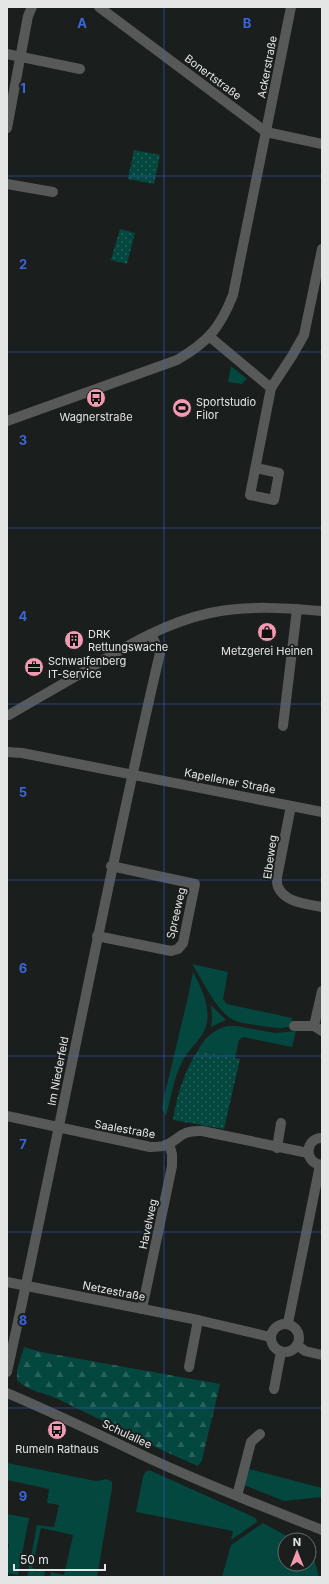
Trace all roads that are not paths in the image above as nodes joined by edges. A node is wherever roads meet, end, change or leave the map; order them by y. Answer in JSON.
{"nodes":[{"id":1,"x":32,"y":7,"type":"edge"},
{"id":2,"x":99,"y":7,"type":"edge"},
{"id":3,"x":291,"y":7,"type":"edge"},
{"id":4,"x":7,"y":54,"type":"edge"},
{"id":5,"x":21,"y":57,"type":"junction"},
{"id":6,"x":80,"y":69,"type":"dead end"},
{"id":7,"x":7,"y":128,"type":"edge"},
{"id":8,"x":266,"y":132,"type":"junction"},
{"id":9,"x":322,"y":144,"type":"edge"},
{"id":10,"x":7,"y":184,"type":"edge"},
{"id":11,"x":53,"y":192,"type":"dead end"},
{"id":12,"x":322,"y":249,"type":"edge"},
{"id":13,"x":210,"y":337,"type":"junction"},
{"id":14,"x":271,"y":388,"type":"junction"},
{"id":15,"x":7,"y":421,"type":"edge"},
{"id":16,"x":256,"y":468,"type":"dead end"},
{"id":17,"x":297,"y":609,"type":"junction"},
{"id":18,"x":322,"y":611,"type":"edge"},
{"id":19,"x":151,"y":634,"type":"junction"},
{"id":20,"x":9,"y":715,"type":"dead end"},
{"id":21,"x":282,"y":726,"type":"dead end"},
{"id":22,"x":7,"y":752,"type":"edge"},
{"id":23,"x":133,"y":774,"type":"junction"},
{"id":24,"x":291,"y":806,"type":"junction"},
{"id":25,"x":322,"y":812,"type":"edge"},
{"id":26,"x":112,"y":866,"type":"junction"},
{"id":27,"x":322,"y":907,"type":"edge"},
{"id":28,"x":97,"y":936,"type":"junction"},
{"id":29,"x":322,"y":991,"type":"edge"},
{"id":30,"x":294,"y":1026,"type":"dead end"},
{"id":31,"x":318,"y":1028,"type":"edge"},
{"id":32,"x":7,"y":1116,"type":"edge"},
{"id":33,"x":281,"y":1123,"type":"dead end"},
{"id":34,"x":59,"y":1128,"type":"junction"},
{"id":35,"x":322,"y":1138,"type":"edge"},
{"id":36,"x":169,"y":1144,"type":"junction"},
{"id":37,"x":278,"y":1148,"type":"junction"},
{"id":38,"x":308,"y":1153,"type":"junction"},
{"id":39,"x":321,"y":1165,"type":"edge"},
{"id":40,"x":7,"y":1282,"type":"edge"},
{"id":41,"x":26,"y":1286,"type":"junction"},
{"id":42,"x":142,"y":1309,"type":"junction"},
{"id":43,"x":198,"y":1320,"type":"junction"},
{"id":44,"x":288,"y":1323,"type":"junction"},
{"id":45,"x":270,"y":1337,"type":"junction"},
{"id":46,"x":297,"y":1346,"type":"junction"},
{"id":47,"x":281,"y":1352,"type":"junction"},
{"id":48,"x":322,"y":1355,"type":"edge"},
{"id":49,"x":188,"y":1367,"type":"dead end"},
{"id":50,"x":7,"y":1372,"type":"edge"},
{"id":51,"x":274,"y":1389,"type":"dead end"},
{"id":52,"x":7,"y":1393,"type":"edge"},
{"id":53,"x":260,"y":1434,"type":"dead end"},
{"id":54,"x":237,"y":1496,"type":"junction"},
{"id":55,"x":322,"y":1530,"type":"edge"}],
"edges":[{"from":1,"to":5,"type":"street"},
{"from":2,"to":8,"type":"street","name":"Bonertstraße"},
{"from":3,"to":8,"type":"street","name":"Ackerstraße"},
{"from":4,"to":5,"type":"street"},
{"from":5,"to":6,"type":"street"},
{"from":5,"to":7,"type":"street"},
{"from":8,"to":9,"type":"street","name":"Bonertstraße"},
{"from":8,"to":13,"type":"street"},
{"from":10,"to":11,"type":"street"},
{"from":12,"to":14,"type":"street"},
{"from":13,"to":14,"type":"street"},
{"from":13,"to":15,"type":"street"},
{"from":14,"to":16,"type":"street"},
{"from":17,"to":18,"type":"street"},
{"from":17,"to":19,"type":"street"},
{"from":17,"to":21,"type":"street"},
{"from":19,"to":20,"type":"street"},
{"from":19,"to":23,"type":"street"},
{"from":22,"to":23,"type":"street","name":"Kapellener Straße"},
{"from":23,"to":24,"type":"street","name":"Kapellener Straße"},
{"from":23,"to":26,"type":"street","name":"Im Niederfeld"},
{"from":24,"to":25,"type":"street","name":"Kapellener Straße"},
{"from":24,"to":27,"type":"street","name":"Elbeweg"},
{"from":26,"to":28,"type":"street","name":"Im Niederfeld"},
{"from":26,"to":28,"type":"street","name":"Spreeweg"},
{"from":28,"to":34,"type":"street","name":"Im Niederfeld"},
{"from":29,"to":31,"type":"street"},
{"from":30,"to":31,"type":"street"},
{"from":32,"to":34,"type":"street","name":"Saalestraße"},
{"from":33,"to":37,"type":"street"},
{"from":34,"to":36,"type":"street","name":"Saalestraße"},
{"from":34,"to":41,"type":"street","name":"Im Niederfeld"},
{"from":35,"to":38,"type":"street"},
{"from":36,"to":37,"type":"street","name":"Saalestraße"},
{"from":36,"to":42,"type":"street","name":"Havelweg"},
{"from":37,"to":38,"type":"street","name":"Saalestraße"},
{"from":38,"to":39,"type":"street"},
{"from":39,"to":44,"type":"street"},
{"from":40,"to":41,"type":"street","name":"Netzestraße"},
{"from":41,"to":42,"type":"street","name":"Netzestraße"},
{"from":41,"to":50,"type":"street","name":"Im Niederfeld"},
{"from":42,"to":43,"type":"street","name":"Netzestraße"},
{"from":43,"to":45,"type":"street","name":"Netzestraße"},
{"from":43,"to":49,"type":"street"},
{"from":44,"to":45,"type":"street"},
{"from":44,"to":46,"type":"street"},
{"from":45,"to":47,"type":"street"},
{"from":46,"to":47,"type":"street"},
{"from":46,"to":48,"type":"street"},
{"from":47,"to":51,"type":"street"},
{"from":52,"to":54,"type":"street","name":"Schulallee"},
{"from":53,"to":54,"type":"street"},
{"from":54,"to":55,"type":"street","name":"Schulallee"}]}
